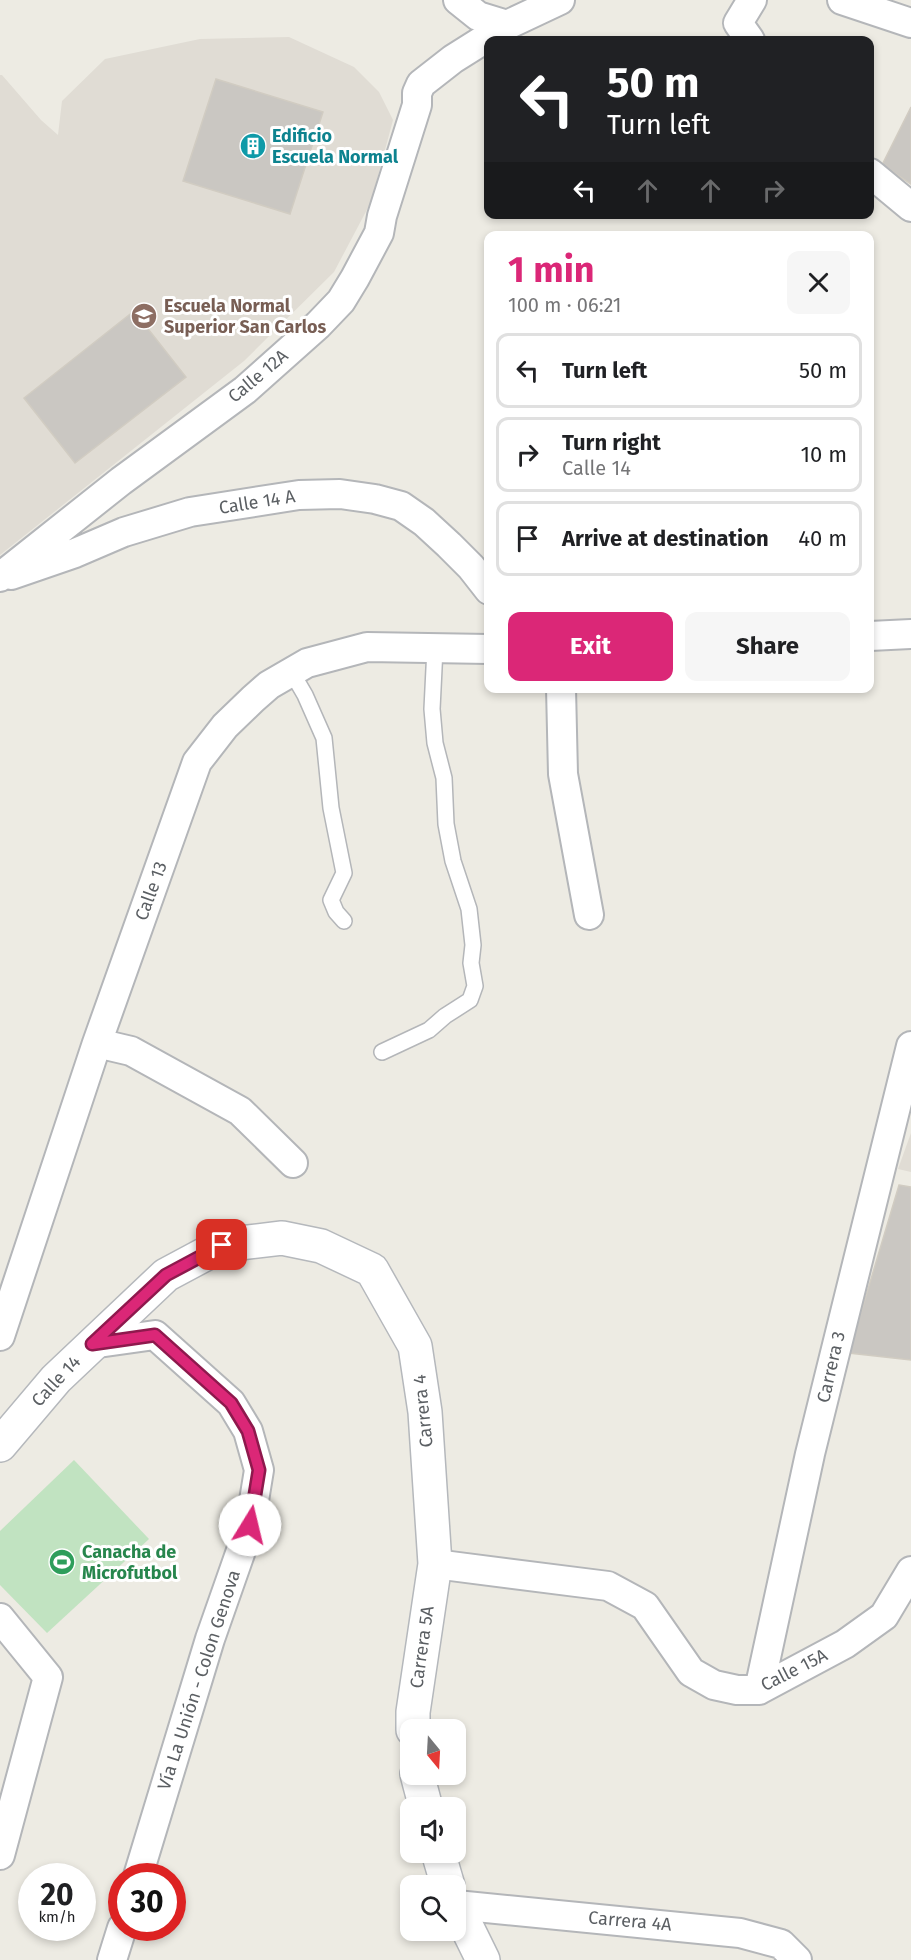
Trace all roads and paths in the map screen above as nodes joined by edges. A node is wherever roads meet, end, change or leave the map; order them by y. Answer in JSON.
{"nodes":[{"id":1,"x":458,"y":0,"type":"edge"},
{"id":2,"x":560,"y":0,"type":"edge"},
{"id":3,"x":752,"y":0,"type":"edge"},
{"id":4,"x":842,"y":0,"type":"edge"},
{"id":5,"x":500,"y":12,"type":"edge"},
{"id":6,"x":911,"y":23,"type":"edge"},
{"id":7,"x":747,"y":36,"type":"edge"},
{"id":8,"x":874,"y":176,"type":"edge"},
{"id":9,"x":911,"y":207,"type":"edge"},
{"id":10,"x":0,"y":578,"type":"edge"},
{"id":11,"x":484,"y":584,"type":"edge"},
{"id":12,"x":911,"y":634,"type":"edge"},
{"id":13,"x":874,"y":636,"type":"edge"},
{"id":14,"x":435,"y":648,"type":"junction"},
{"id":15,"x":484,"y":649,"type":"edge"},
{"id":16,"x":291,"y":671,"type":"junction"},
{"id":17,"x":561,"y":693,"type":"edge"},
{"id":18,"x":589,"y":915,"type":"dead end"},
{"id":19,"x":344,"y":921,"type":"dead end"},
{"id":20,"x":97,"y":1043,"type":"junction"},
{"id":21,"x":911,"y":1046,"type":"edge"},
{"id":22,"x":382,"y":1052,"type":"dead end"},
{"id":23,"x":293,"y":1163,"type":"dead end"},
{"id":24,"x":372,"y":1270,"type":"joint"},
{"id":25,"x":0,"y":1336,"type":"edge"},
{"id":26,"x":92,"y":1344,"type":"junction"},
{"id":27,"x":0,"y":1445,"type":"edge"},
{"id":28,"x":435,"y":1564,"type":"junction"},
{"id":29,"x":911,"y":1571,"type":"edge"},
{"id":30,"x":0,"y":1618,"type":"edge"},
{"id":31,"x":759,"y":1690,"type":"junction"},
{"id":32,"x":413,"y":1719,"type":"edge"},
{"id":33,"x":0,"y":1855,"type":"edge"},
{"id":34,"x":142,"y":1863,"type":"edge"},
{"id":35,"x":466,"y":1906,"type":"edge"},
{"id":36,"x":466,"y":1925,"type":"edge"},
{"id":37,"x":118,"y":1941,"type":"edge"},
{"id":38,"x":112,"y":1960,"type":"edge"},
{"id":39,"x":483,"y":1960,"type":"edge"},
{"id":40,"x":797,"y":1960,"type":"edge"}],
"edges":[{"from":1,"to":5,"type":"street"},
{"from":2,"to":5,"type":"street","name":"Calle 12A"},
{"from":3,"to":7,"type":"street"},
{"from":4,"to":6,"type":"street"},
{"from":5,"to":10,"type":"street","name":"Calle 12A"},
{"from":8,"to":9,"type":"street"},
{"from":10,"to":11,"type":"street","name":"Calle 14 A"},
{"from":12,"to":13,"type":"street"},
{"from":14,"to":15,"type":"street","name":"Calle 13"},
{"from":14,"to":16,"type":"street","name":"Calle 13"},
{"from":14,"to":22,"type":"lane"},
{"from":16,"to":19,"type":"lane"},
{"from":16,"to":20,"type":"street","name":"Calle 13"},
{"from":17,"to":18,"type":"street"},
{"from":20,"to":23,"type":"street"},
{"from":20,"to":25,"type":"street","name":"Calle 13"},
{"from":21,"to":31,"type":"street","name":"Carrera 3"},
{"from":24,"to":26,"type":"main road","name":"Calle 14"},
{"from":24,"to":28,"type":"main road","name":"Carrera 4"},
{"from":26,"to":27,"type":"main road","name":"Calle 14"},
{"from":26,"to":34,"type":"street","name":"Vía La Unión - Colon Genova"},
{"from":28,"to":31,"type":"street","name":"Calle 15A"},
{"from":28,"to":32,"type":"main road","name":"Carrera 5A"},
{"from":29,"to":31,"type":"street","name":"Calle 15A"},
{"from":30,"to":33,"type":"street"},
{"from":35,"to":40,"type":"street","name":"Carrera 4A"},
{"from":36,"to":39,"type":"main road"},
{"from":37,"to":38,"type":"street"}]}
